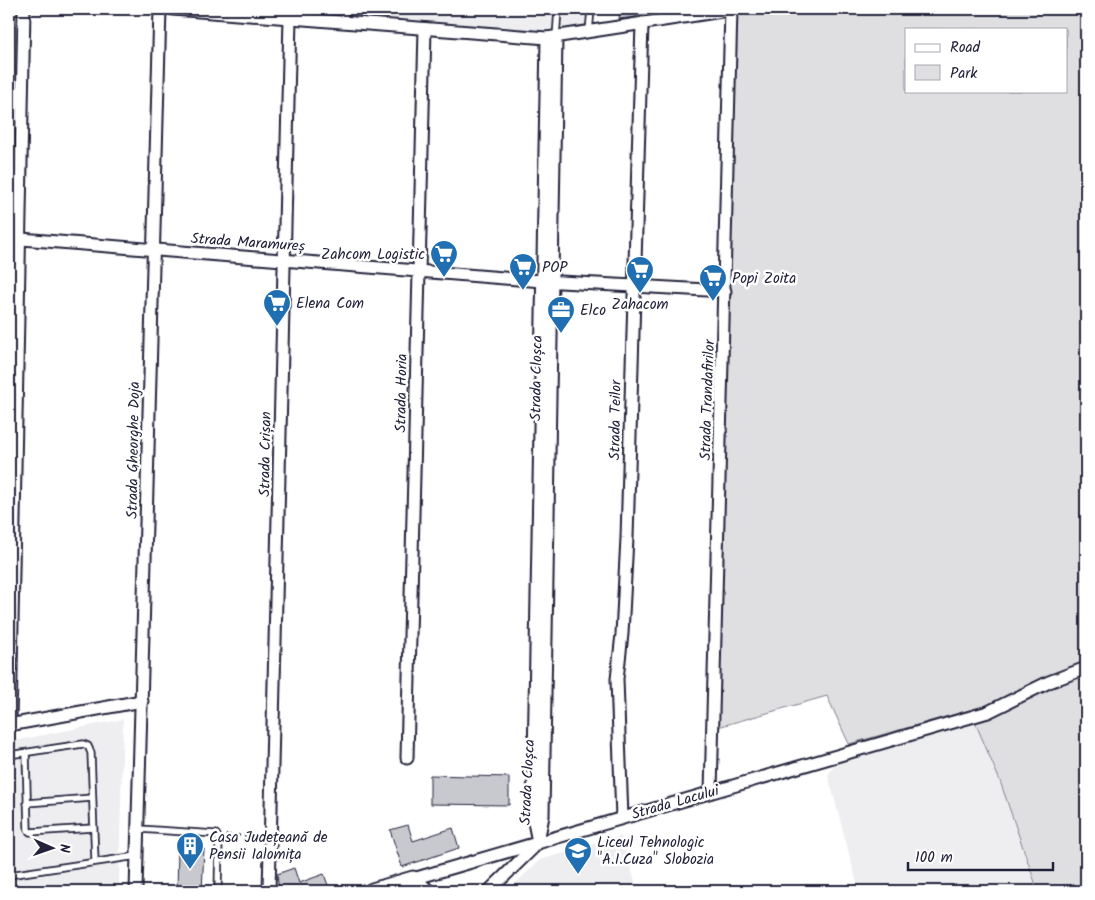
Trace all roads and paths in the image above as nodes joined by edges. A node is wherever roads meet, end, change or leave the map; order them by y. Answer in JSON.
{"nodes":[{"id":1,"x":24,"y":9,"type":"edge"},
{"id":2,"x":160,"y":9,"type":"edge"},
{"id":3,"x":173,"y":9,"type":"edge"},
{"id":4,"x":344,"y":9,"type":"edge"},
{"id":5,"x":558,"y":9,"type":"edge"},
{"id":6,"x":591,"y":9,"type":"edge"},
{"id":7,"x":731,"y":9,"type":"edge"},
{"id":8,"x":735,"y":9,"type":"edge"},
{"id":9,"x":290,"y":18,"type":"junction"},
{"id":10,"x":345,"y":22,"type":"junction"},
{"id":11,"x":642,"y":23,"type":"junction"},
{"id":12,"x":425,"y":29,"type":"junction"},
{"id":13,"x":589,"y":32,"type":"junction"},
{"id":14,"x":552,"y":38,"type":"junction"},
{"id":15,"x":14,"y":238,"type":"edge"},
{"id":16,"x":153,"y":250,"type":"junction"},
{"id":17,"x":285,"y":260,"type":"junction"},
{"id":18,"x":419,"y":270,"type":"junction"},
{"id":19,"x":547,"y":281,"type":"junction"},
{"id":20,"x":633,"y":286,"type":"junction"},
{"id":21,"x":725,"y":291,"type":"junction"},
{"id":22,"x":1086,"y":668,"type":"edge"},
{"id":23,"x":142,"y":702,"type":"junction"},
{"id":24,"x":10,"y":724,"type":"edge"},
{"id":25,"x":26,"y":753,"type":"junction"},
{"id":26,"x":9,"y":755,"type":"edge"},
{"id":27,"x":407,"y":758,"type":"dead end"},
{"id":28,"x":711,"y":792,"type":"junction"},
{"id":29,"x":92,"y":798,"type":"junction"},
{"id":30,"x":27,"y":803,"type":"junction"},
{"id":31,"x":622,"y":818,"type":"junction"},
{"id":32,"x":93,"y":828,"type":"junction"},
{"id":33,"x":138,"y":829,"type":"junction"},
{"id":34,"x":216,"y":834,"type":"junction"},
{"id":35,"x":270,"y":836,"type":"junction"},
{"id":36,"x":538,"y":842,"type":"junction"},
{"id":37,"x":137,"y":856,"type":"junction"},
{"id":38,"x":95,"y":861,"type":"junction"},
{"id":39,"x":9,"y":875,"type":"edge"},
{"id":40,"x":413,"y":879,"type":"junction"},
{"id":41,"x":136,"y":891,"type":"edge"},
{"id":42,"x":218,"y":891,"type":"edge"},
{"id":43,"x":269,"y":891,"type":"edge"},
{"id":44,"x":372,"y":891,"type":"edge"},
{"id":45,"x":426,"y":891,"type":"edge"},
{"id":46,"x":489,"y":891,"type":"edge"}],
"edges":[{"from":1,"to":15,"type":"street"},
{"from":2,"to":16,"type":"street","name":"Strada Gheorghe Doja"},
{"from":3,"to":9,"type":"street"},
{"from":4,"to":10,"type":"lane"},
{"from":5,"to":14,"type":"lane"},
{"from":6,"to":13,"type":"lane"},
{"from":7,"to":8,"type":"street"},
{"from":7,"to":11,"type":"street"},
{"from":7,"to":21,"type":"street","name":"Strada Trandafirilor"},
{"from":9,"to":10,"type":"street"},
{"from":9,"to":17,"type":"street","name":"Strada Crișan"},
{"from":10,"to":12,"type":"street"},
{"from":11,"to":13,"type":"street"},
{"from":11,"to":20,"type":"street","name":"Strada Teilor"},
{"from":12,"to":14,"type":"street"},
{"from":12,"to":18,"type":"street","name":"Strada Horia"},
{"from":13,"to":14,"type":"street"},
{"from":14,"to":19,"type":"street","name":"Strada Cloșca"},
{"from":15,"to":16,"type":"street","name":"Strada Maramureș"},
{"from":15,"to":24,"type":"street"},
{"from":16,"to":17,"type":"street","name":"Strada Maramureș"},
{"from":16,"to":23,"type":"street","name":"Strada Gheorghe Doja"},
{"from":17,"to":18,"type":"street","name":"Strada Maramureș"},
{"from":17,"to":35,"type":"street","name":"Strada Crișan"},
{"from":18,"to":19,"type":"street","name":"Strada Maramureș"},
{"from":18,"to":27,"type":"street","name":"Strada Horia"},
{"from":19,"to":20,"type":"street","name":"Strada Maramureș"},
{"from":19,"to":36,"type":"street","name":"Strada Cloșca"},
{"from":20,"to":21,"type":"street","name":"Strada Maramureș"},
{"from":20,"to":31,"type":"street","name":"Strada Teilor"},
{"from":21,"to":28,"type":"street","name":"Strada Trandafirilor"},
{"from":22,"to":28,"type":"street","name":"Strada Lacului"},
{"from":23,"to":24,"type":"street"},
{"from":23,"to":33,"type":"street","name":"Strada Gheorghe Doja"},
{"from":24,"to":26,"type":"lane"},
{"from":25,"to":26,"type":"lane"},
{"from":25,"to":29,"type":"lane"},
{"from":25,"to":30,"type":"lane"},
{"from":28,"to":31,"type":"street","name":"Strada Lacului"},
{"from":29,"to":30,"type":"lane"},
{"from":29,"to":32,"type":"lane"},
{"from":30,"to":32,"type":"lane"},
{"from":31,"to":36,"type":"street","name":"Strada Lacului"},
{"from":32,"to":38,"type":"lane"},
{"from":33,"to":34,"type":"lane"},
{"from":33,"to":37,"type":"street","name":"Strada Gheorghe Doja"},
{"from":34,"to":35,"type":"path"},
{"from":34,"to":42,"type":"lane"},
{"from":35,"to":43,"type":"street","name":"Strada Crișan"},
{"from":36,"to":40,"type":"street","name":"Strada Lacului"},
{"from":36,"to":46,"type":"street"},
{"from":37,"to":38,"type":"lane"},
{"from":37,"to":41,"type":"street","name":"Strada Gheorghe Doja"},
{"from":38,"to":39,"type":"lane"},
{"from":40,"to":44,"type":"street","name":"Strada Lacului"},
{"from":40,"to":45,"type":"street"}]}
